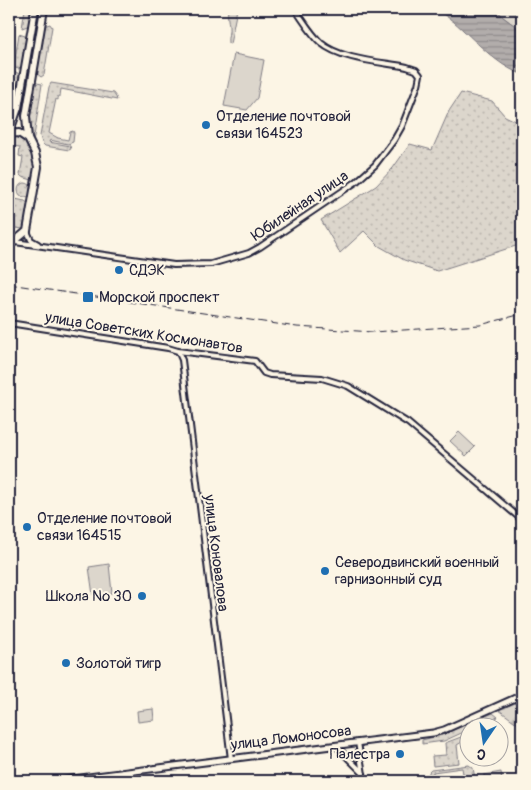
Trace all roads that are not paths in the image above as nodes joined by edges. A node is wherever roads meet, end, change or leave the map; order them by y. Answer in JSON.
{"nodes":[{"id":1,"x":35,"y":9,"type":"edge"},
{"id":2,"x":44,"y":9,"type":"edge"},
{"id":3,"x":295,"y":9,"type":"edge"},
{"id":4,"x":18,"y":108,"type":"junction"},
{"id":5,"x":26,"y":109,"type":"junction"},
{"id":6,"x":9,"y":132,"type":"edge"},
{"id":7,"x":28,"y":139,"type":"junction"},
{"id":8,"x":27,"y":231,"type":"junction"},
{"id":9,"x":12,"y":244,"type":"edge"},
{"id":10,"x":40,"y":245,"type":"junction"},
{"id":11,"x":9,"y":323,"type":"edge"},
{"id":12,"x":178,"y":351,"type":"junction"},
{"id":13,"x":522,"y":520,"type":"edge"},
{"id":14,"x":522,"y":695,"type":"edge"},
{"id":15,"x":358,"y":742,"type":"junction"},
{"id":16,"x":338,"y":745,"type":"junction"},
{"id":17,"x":231,"y":759,"type":"junction"},
{"id":18,"x":122,"y":773,"type":"junction"},
{"id":19,"x":363,"y":773,"type":"junction"},
{"id":20,"x":57,"y":781,"type":"edge"},
{"id":21,"x":123,"y":781,"type":"edge"},
{"id":22,"x":364,"y":781,"type":"edge"}],
"edges":[{"from":1,"to":4,"type":"main road"},
{"from":2,"to":5,"type":"main road"},
{"from":3,"to":10,"type":"street","name":"Юбилейная улица"},
{"from":4,"to":5,"type":"main road"},
{"from":4,"to":6,"type":"main road"},
{"from":5,"to":7,"type":"main road"},
{"from":6,"to":7,"type":"main road"},
{"from":7,"to":8,"type":"main road"},
{"from":8,"to":9,"type":"main road"},
{"from":8,"to":10,"type":"street"},
{"from":9,"to":10,"type":"street","name":"Юбилейная улица"},
{"from":11,"to":12,"type":"street","name":"улица Советских Космонавтов"},
{"from":12,"to":13,"type":"street","name":"улица Советских Космонавтов"},
{"from":12,"to":17,"type":"street","name":"улица Коновалова"},
{"from":14,"to":15,"type":"street","name":"улица Ломоносова"},
{"from":15,"to":16,"type":"street","name":"улица Ломоносова"},
{"from":15,"to":19,"type":"street"},
{"from":16,"to":17,"type":"street","name":"улица Ломоносова"},
{"from":16,"to":19,"type":"street"},
{"from":17,"to":18,"type":"street","name":"улица Ломоносова"},
{"from":18,"to":20,"type":"street","name":"улица Ломоносова"},
{"from":18,"to":21,"type":"street"},
{"from":19,"to":22,"type":"street"}]}
